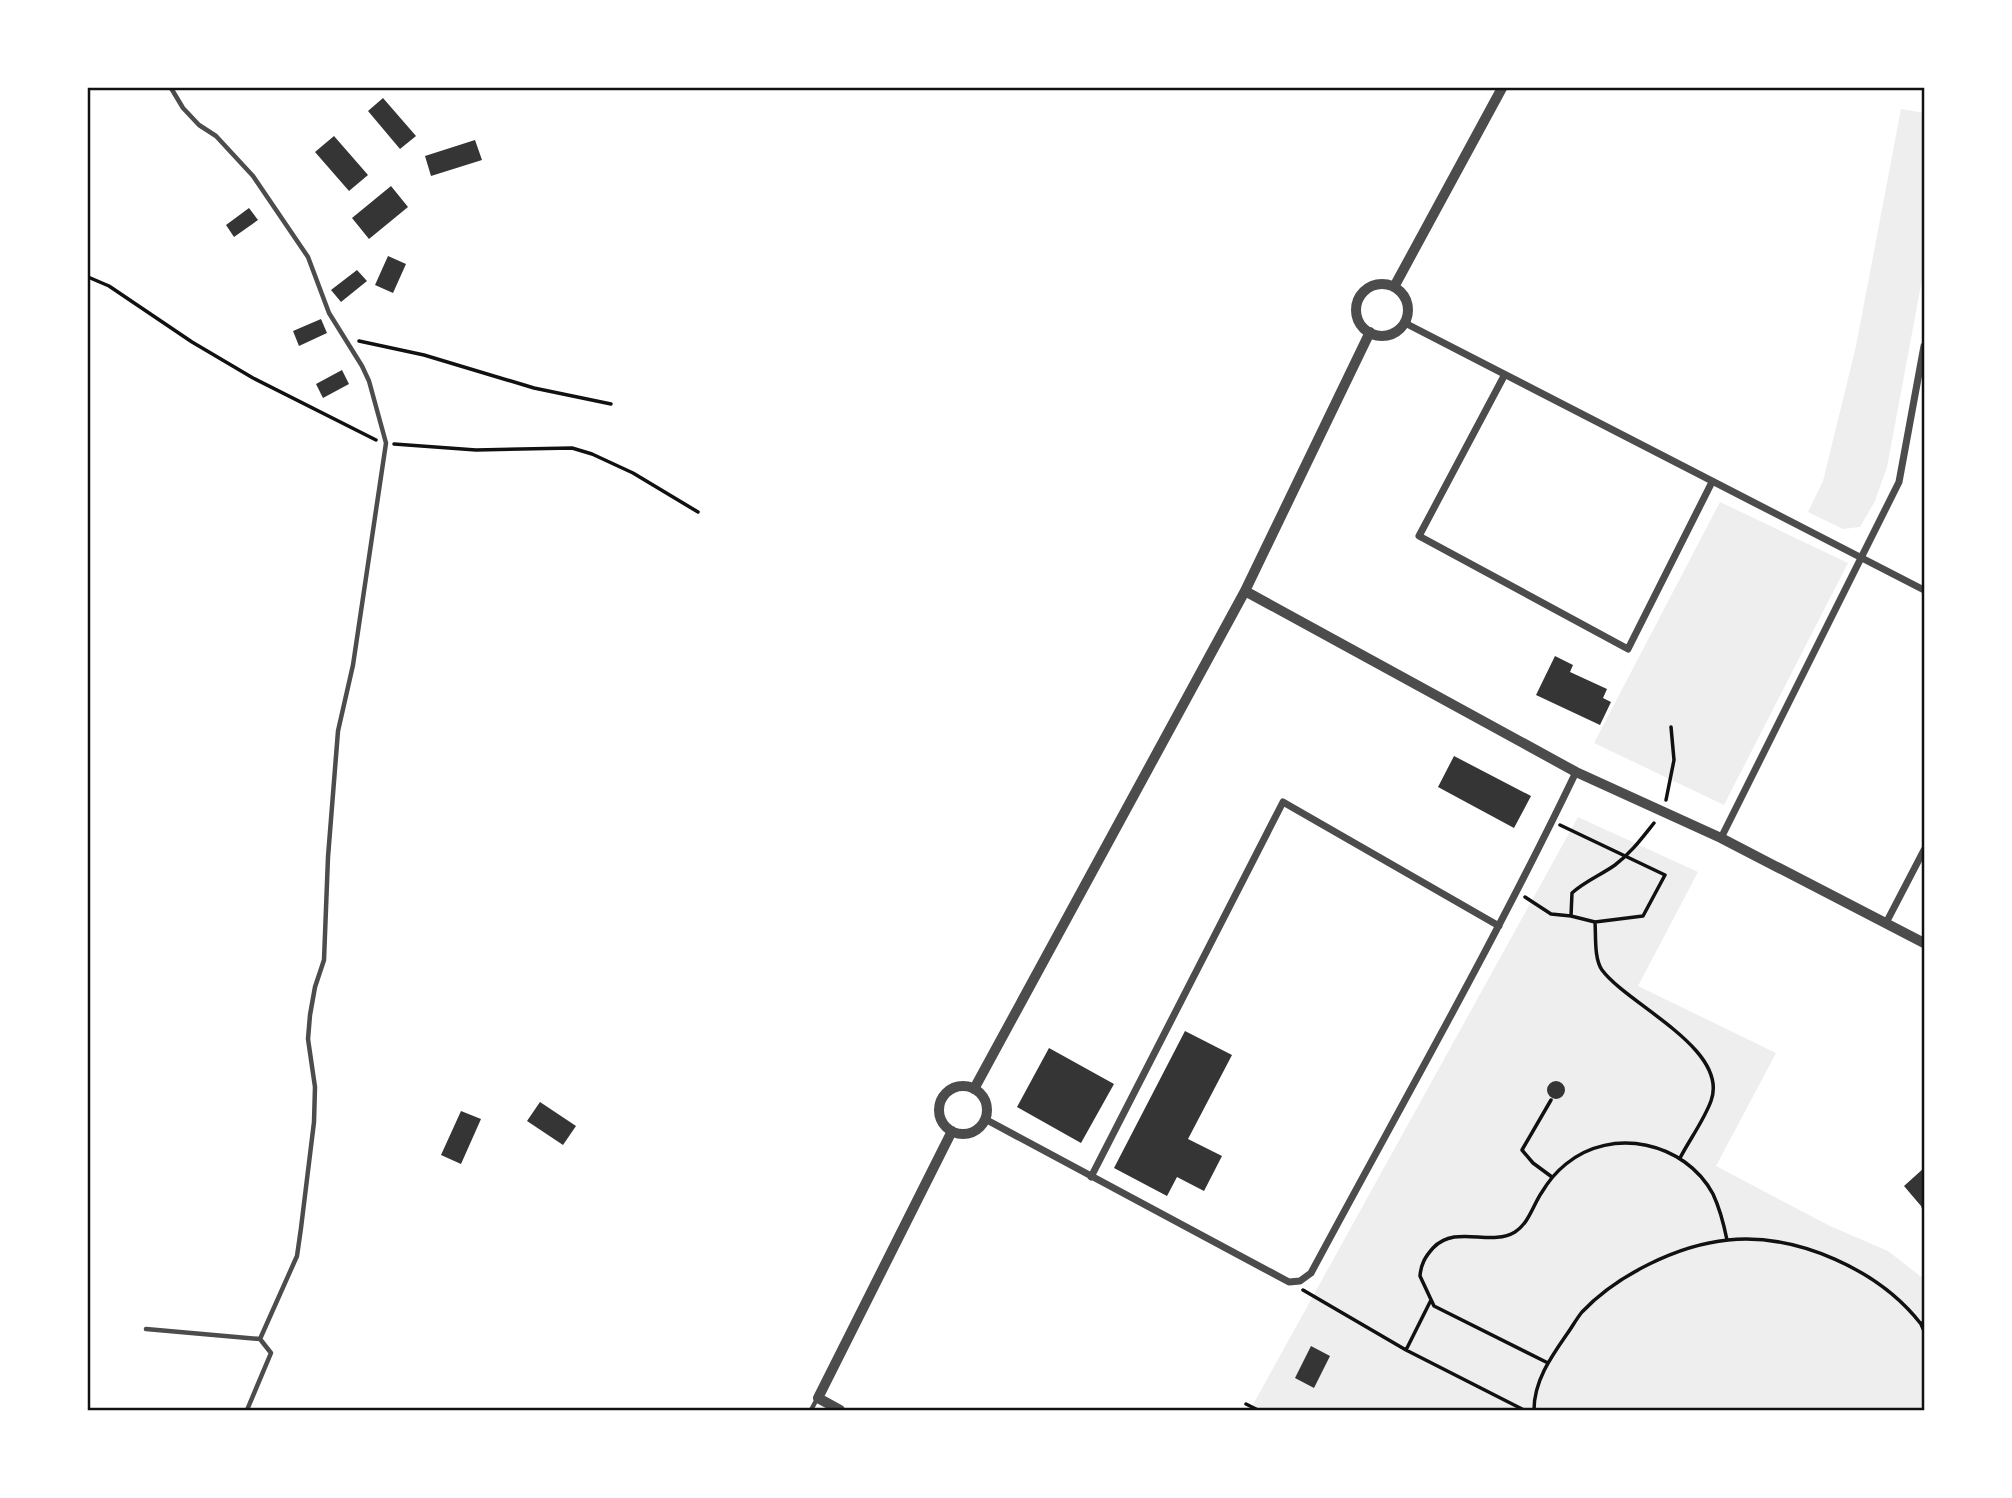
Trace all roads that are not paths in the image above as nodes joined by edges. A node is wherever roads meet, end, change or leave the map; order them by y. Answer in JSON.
{"nodes":[{"id":1,"x":171,"y":88,"type":"edge"},
{"id":2,"x":1502,"y":88,"type":"edge"},
{"id":3,"x":1394,"y":287,"type":"junction"},
{"id":4,"x":1405,"y":323,"type":"junction"},
{"id":5,"x":1370,"y":332,"type":"junction"},
{"id":6,"x":1924,"y":346,"type":"edge"},
{"id":7,"x":1504,"y":376,"type":"junction"},
{"id":8,"x":1712,"y":482,"type":"junction"},
{"id":9,"x":1861,"y":558,"type":"junction"},
{"id":10,"x":1924,"y":590,"type":"edge"},
{"id":11,"x":1245,"y":591,"type":"junction"},
{"id":12,"x":1576,"y":772,"type":"junction"},
{"id":13,"x":1721,"y":838,"type":"junction"},
{"id":14,"x":1924,"y":850,"type":"edge"},
{"id":15,"x":1886,"y":923,"type":"junction"},
{"id":16,"x":1499,"y":926,"type":"junction"},
{"id":17,"x":1924,"y":943,"type":"edge"},
{"id":18,"x":974,"y":1089,"type":"junction"},
{"id":19,"x":985,"y":1119,"type":"junction"},
{"id":20,"x":952,"y":1131,"type":"junction"},
{"id":21,"x":1091,"y":1177,"type":"junction"},
{"id":22,"x":146,"y":1329,"type":"dead end"},
{"id":23,"x":261,"y":1339,"type":"junction"},
{"id":24,"x":818,"y":1398,"type":"junction"},
{"id":25,"x":247,"y":1410,"type":"edge"},
{"id":26,"x":811,"y":1410,"type":"edge"},
{"id":27,"x":840,"y":1410,"type":"edge"}],
"edges":[{"from":1,"to":23,"type":"lane"},
{"from":2,"to":3,"type":"street"},
{"from":3,"to":4,"type":"street"},
{"from":3,"to":5,"type":"street"},
{"from":4,"to":5,"type":"street"},
{"from":4,"to":7,"type":"street"},
{"from":5,"to":11,"type":"street"},
{"from":6,"to":9,"type":"street"},
{"from":7,"to":8,"type":"street"},
{"from":7,"to":8,"type":"street"},
{"from":8,"to":9,"type":"street"},
{"from":9,"to":10,"type":"street"},
{"from":9,"to":13,"type":"street"},
{"from":11,"to":12,"type":"street"},
{"from":11,"to":18,"type":"street"},
{"from":12,"to":13,"type":"street"},
{"from":12,"to":16,"type":"street"},
{"from":13,"to":15,"type":"street"},
{"from":14,"to":15,"type":"street"},
{"from":15,"to":17,"type":"street"},
{"from":16,"to":21,"type":"street"},
{"from":16,"to":21,"type":"street"},
{"from":18,"to":19,"type":"street"},
{"from":18,"to":20,"type":"street"},
{"from":19,"to":20,"type":"street"},
{"from":19,"to":21,"type":"street"},
{"from":20,"to":24,"type":"street"},
{"from":22,"to":23,"type":"lane"},
{"from":23,"to":25,"type":"lane"},
{"from":24,"to":26,"type":"lane"},
{"from":24,"to":27,"type":"street"}]}
